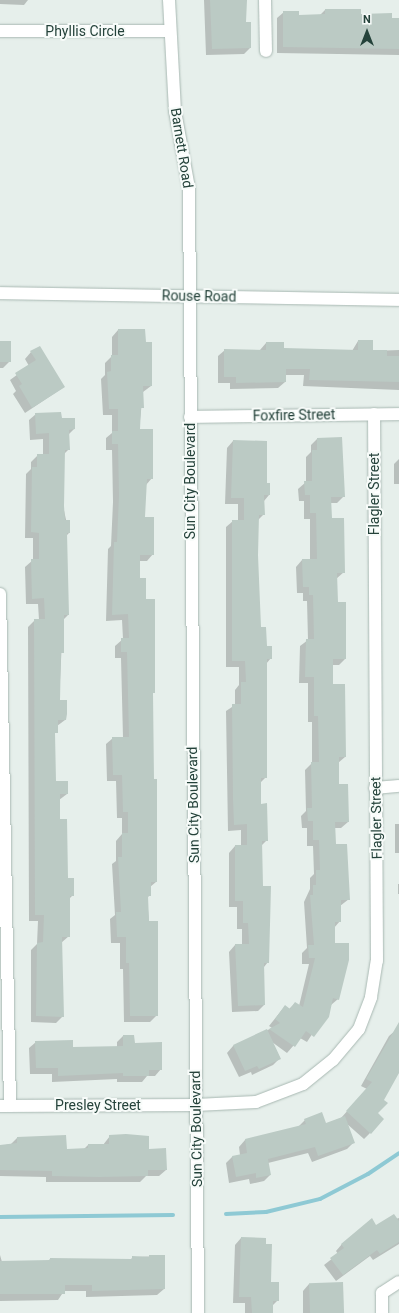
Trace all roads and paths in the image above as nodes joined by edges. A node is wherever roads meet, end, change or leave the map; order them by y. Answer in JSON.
{"nodes":[{"id":1,"x":170,"y":0,"type":"edge"},
{"id":2,"x":265,"y":0,"type":"edge"},
{"id":3,"x":0,"y":31,"type":"edge"},
{"id":4,"x":170,"y":31,"type":"junction"},
{"id":5,"x":266,"y":51,"type":"dead end"},
{"id":6,"x":0,"y":293,"type":"edge"},
{"id":7,"x":190,"y":296,"type":"junction"},
{"id":8,"x":399,"y":300,"type":"edge"},
{"id":9,"x":374,"y":414,"type":"junction"},
{"id":10,"x":399,"y":414,"type":"edge"},
{"id":11,"x":190,"y":416,"type":"junction"},
{"id":12,"x":0,"y":594,"type":"edge"},
{"id":13,"x":399,"y":786,"type":"edge"},
{"id":14,"x":375,"y":788,"type":"junction"},
{"id":15,"x":196,"y":1105,"type":"junction"},
{"id":16,"x":5,"y":1106,"type":"edge"},
{"id":17,"x":399,"y":1282,"type":"edge"},
{"id":18,"x":198,"y":1313,"type":"edge"},
{"id":19,"x":382,"y":1313,"type":"edge"}],
"edges":[{"from":1,"to":4,"type":"street","name":"Barnett Road"},
{"from":2,"to":5,"type":"street"},
{"from":3,"to":4,"type":"street","name":"Phyllis Circle"},
{"from":4,"to":7,"type":"street","name":"Barnett Road"},
{"from":6,"to":7,"type":"street","name":"Rouse Road"},
{"from":7,"to":8,"type":"street","name":"Rouse Road"},
{"from":7,"to":11,"type":"street","name":"Sun City Boulevard"},
{"from":9,"to":10,"type":"street","name":"Foxfire Street"},
{"from":9,"to":11,"type":"street","name":"Foxfire Street"},
{"from":9,"to":14,"type":"street","name":"Flagler Street"},
{"from":11,"to":15,"type":"street","name":"Sun City Boulevard"},
{"from":12,"to":16,"type":"street"},
{"from":13,"to":14,"type":"street"},
{"from":14,"to":15,"type":"street","name":"Flagler Street"},
{"from":15,"to":16,"type":"street","name":"Presley Street"},
{"from":15,"to":18,"type":"street","name":"Sun City Boulevard"},
{"from":17,"to":19,"type":"street"}]}
